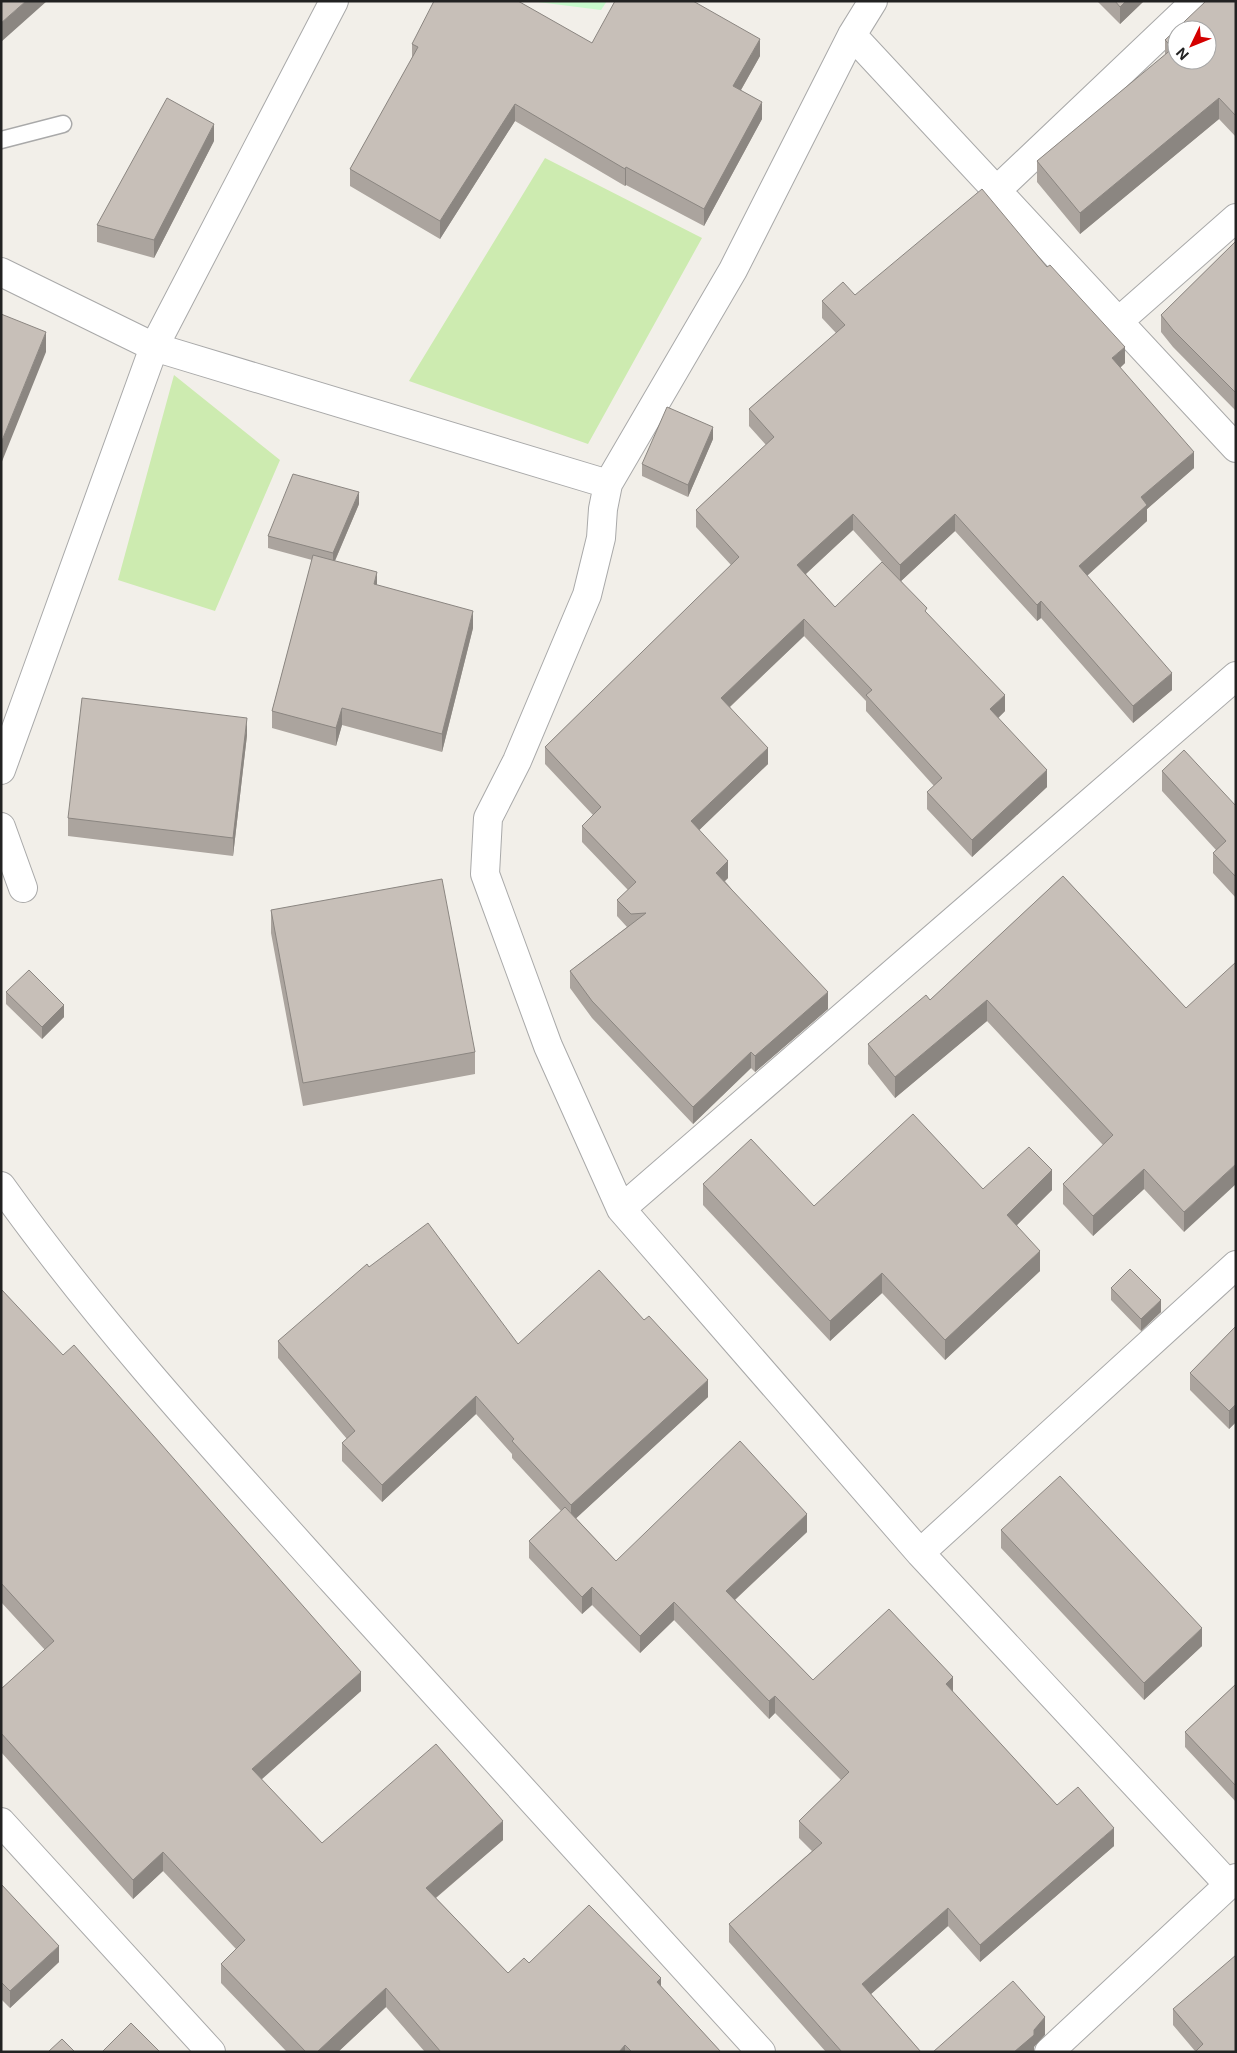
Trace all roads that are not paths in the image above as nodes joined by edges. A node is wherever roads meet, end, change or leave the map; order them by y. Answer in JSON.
{"nodes":[{"id":1,"x":334,"y":1,"type":"edge"},
{"id":2,"x":873,"y":1,"type":"edge"},
{"id":3,"x":1196,"y":1,"type":"edge"},
{"id":4,"x":852,"y":35,"type":"junction"},
{"id":5,"x":63,"y":124,"type":"dead end"},
{"id":6,"x":1,"y":140,"type":"edge"},
{"id":7,"x":997,"y":190,"type":"junction"},
{"id":8,"x":1236,"y":218,"type":"edge"},
{"id":9,"x":1,"y":272,"type":"edge"},
{"id":10,"x":1119,"y":321,"type":"junction"},
{"id":11,"x":154,"y":347,"type":"junction"},
{"id":12,"x":1236,"y":448,"type":"edge"},
{"id":13,"x":608,"y":484,"type":"junction"},
{"id":14,"x":1236,"y":676,"type":"edge"},
{"id":15,"x":1,"y":770,"type":"edge"},
{"id":16,"x":1,"y":827,"type":"edge"},
{"id":17,"x":23,"y":888,"type":"dead end"},
{"id":18,"x":1,"y":1186,"type":"edge"},
{"id":19,"x":621,"y":1209,"type":"junction"},
{"id":20,"x":1236,"y":1265,"type":"edge"},
{"id":21,"x":920,"y":1553,"type":"junction"},
{"id":22,"x":1,"y":1822,"type":"edge"},
{"id":23,"x":1232,"y":1881,"type":"edge"},
{"id":24,"x":211,"y":2052,"type":"edge"},
{"id":25,"x":761,"y":2052,"type":"edge"},
{"id":26,"x":1049,"y":2052,"type":"edge"}],
"edges":[{"from":1,"to":11,"type":"street"},
{"from":2,"to":4,"type":"street"},
{"from":3,"to":7,"type":"street"},
{"from":4,"to":7,"type":"street"},
{"from":4,"to":13,"type":"street"},
{"from":5,"to":6,"type":"lane"},
{"from":7,"to":10,"type":"street"},
{"from":8,"to":10,"type":"street"},
{"from":9,"to":11,"type":"street"},
{"from":10,"to":12,"type":"street"},
{"from":11,"to":13,"type":"street"},
{"from":11,"to":15,"type":"street"},
{"from":13,"to":19,"type":"street"},
{"from":14,"to":19,"type":"street"},
{"from":16,"to":17,"type":"street"},
{"from":18,"to":25,"type":"street"},
{"from":19,"to":21,"type":"street"},
{"from":20,"to":21,"type":"street"},
{"from":21,"to":23,"type":"street"},
{"from":22,"to":24,"type":"street"},
{"from":23,"to":26,"type":"street"}]}
